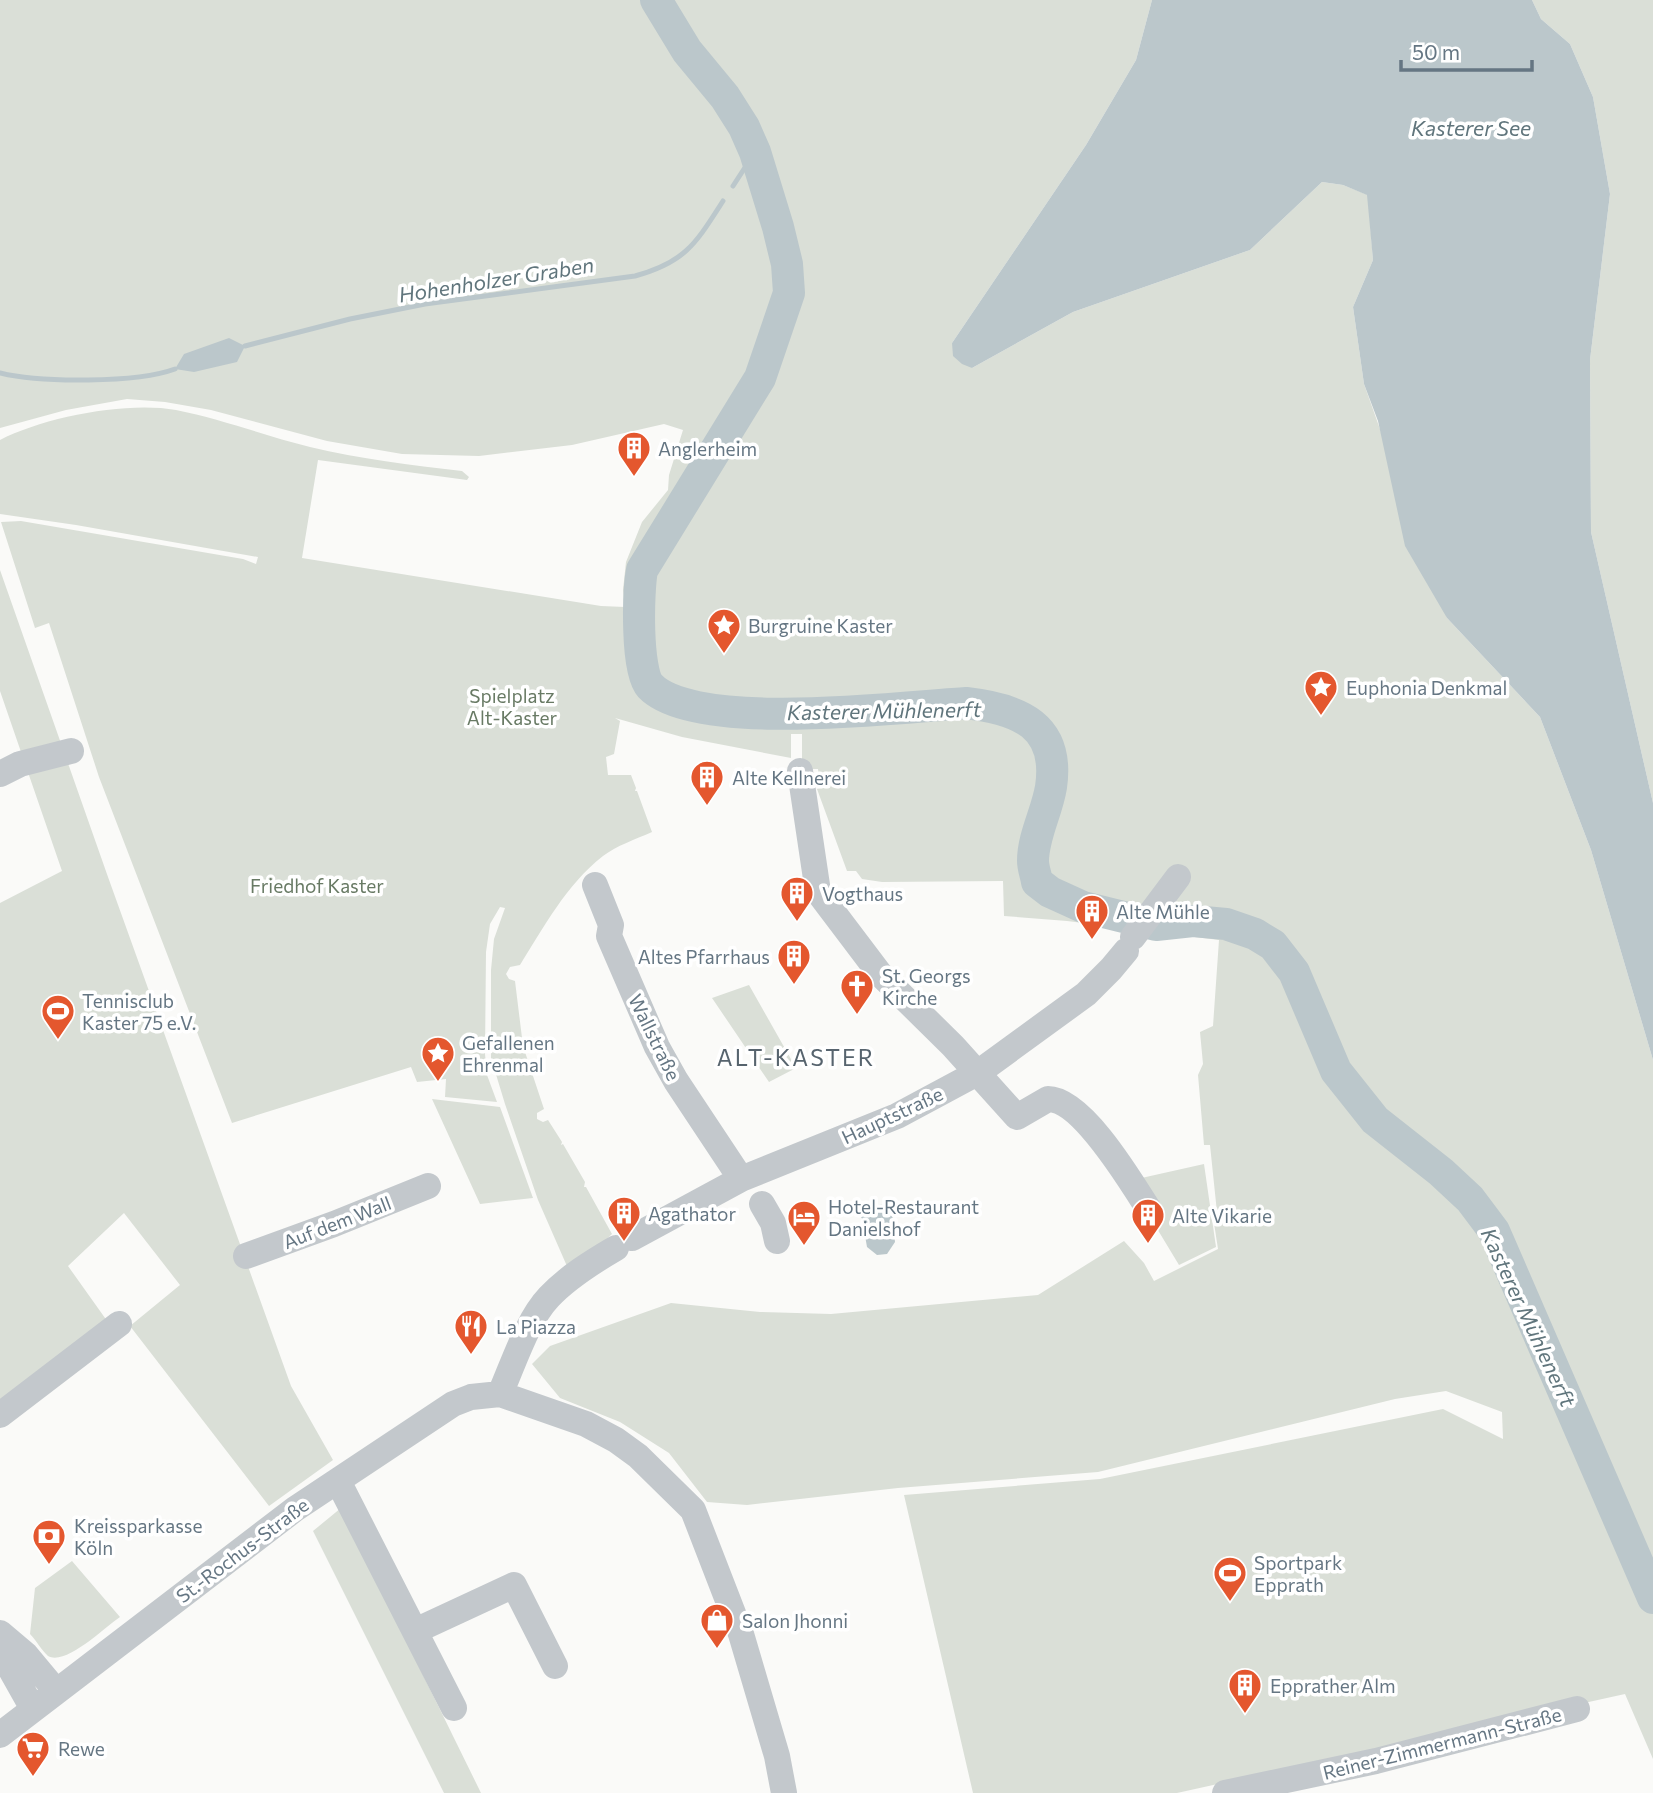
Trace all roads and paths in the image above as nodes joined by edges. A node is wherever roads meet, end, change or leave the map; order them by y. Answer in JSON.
{"nodes":[{"id":1,"x":71,"y":751,"type":"dead end"},
{"id":2,"x":799,"y":768,"type":"dead end"},
{"id":3,"x":0,"y":774,"type":"edge"},
{"id":4,"x":1178,"y":877,"type":"dead end"},
{"id":5,"x":594,"y":885,"type":"dead end"},
{"id":6,"x":979,"y":1072,"type":"junction"},
{"id":7,"x":428,"y":1186,"type":"dead end"},
{"id":8,"x":752,"y":1187,"type":"junction"},
{"id":9,"x":1151,"y":1213,"type":"dead end"},
{"id":10,"x":777,"y":1241,"type":"dead end"},
{"id":11,"x":246,"y":1256,"type":"dead end"},
{"id":12,"x":119,"y":1324,"type":"dead end"},
{"id":13,"x":500,"y":1394,"type":"junction"},
{"id":14,"x":0,"y":1415,"type":"edge"},
{"id":15,"x":338,"y":1481,"type":"junction"},
{"id":16,"x":415,"y":1631,"type":"junction"},
{"id":17,"x":0,"y":1633,"type":"edge"},
{"id":18,"x":0,"y":1641,"type":"edge"},
{"id":19,"x":555,"y":1666,"type":"dead end"},
{"id":20,"x":5,"y":1672,"type":"edge"},
{"id":21,"x":56,"y":1691,"type":"junction"},
{"id":22,"x":454,"y":1708,"type":"dead end"},
{"id":23,"x":33,"y":1709,"type":"junction"},
{"id":24,"x":1577,"y":1709,"type":"dead end"},
{"id":25,"x":0,"y":1735,"type":"edge"},
{"id":26,"x":1281,"y":1788,"type":"edge"},
{"id":27,"x":784,"y":1793,"type":"edge"},
{"id":28,"x":1225,"y":1793,"type":"edge"}],
"edges":[{"from":1,"to":3,"type":"street"},
{"from":2,"to":6,"type":"street"},
{"from":4,"to":6,"type":"street","name":"Hauptstraße"},
{"from":5,"to":8,"type":"street","name":"Wallstraße"},
{"from":6,"to":8,"type":"street","name":"Hauptstraße"},
{"from":6,"to":9,"type":"street"},
{"from":7,"to":11,"type":"street","name":"Auf dem Wall"},
{"from":8,"to":10,"type":"street","name":"Wallstraße"},
{"from":8,"to":13,"type":"street","name":"Hauptstraße"},
{"from":12,"to":14,"type":"street"},
{"from":13,"to":15,"type":"street","name":"St.-Rochus-Straße"},
{"from":13,"to":27,"type":"street"},
{"from":15,"to":16,"type":"street"},
{"from":15,"to":21,"type":"street","name":"St.-Rochus-Straße"},
{"from":16,"to":19,"type":"street"},
{"from":16,"to":22,"type":"street"},
{"from":17,"to":21,"type":"street"},
{"from":18,"to":20,"type":"street"},
{"from":20,"to":23,"type":"street"},
{"from":21,"to":23,"type":"street","name":"St.-Rochus-Straße"},
{"from":23,"to":25,"type":"street","name":"St.-Rochus-Straße"},
{"from":24,"to":26,"type":"street","name":"Reiner-Zimmermann-Straße"},
{"from":26,"to":28,"type":"street","name":"Reiner-Zimmermann-Straße"}]}
